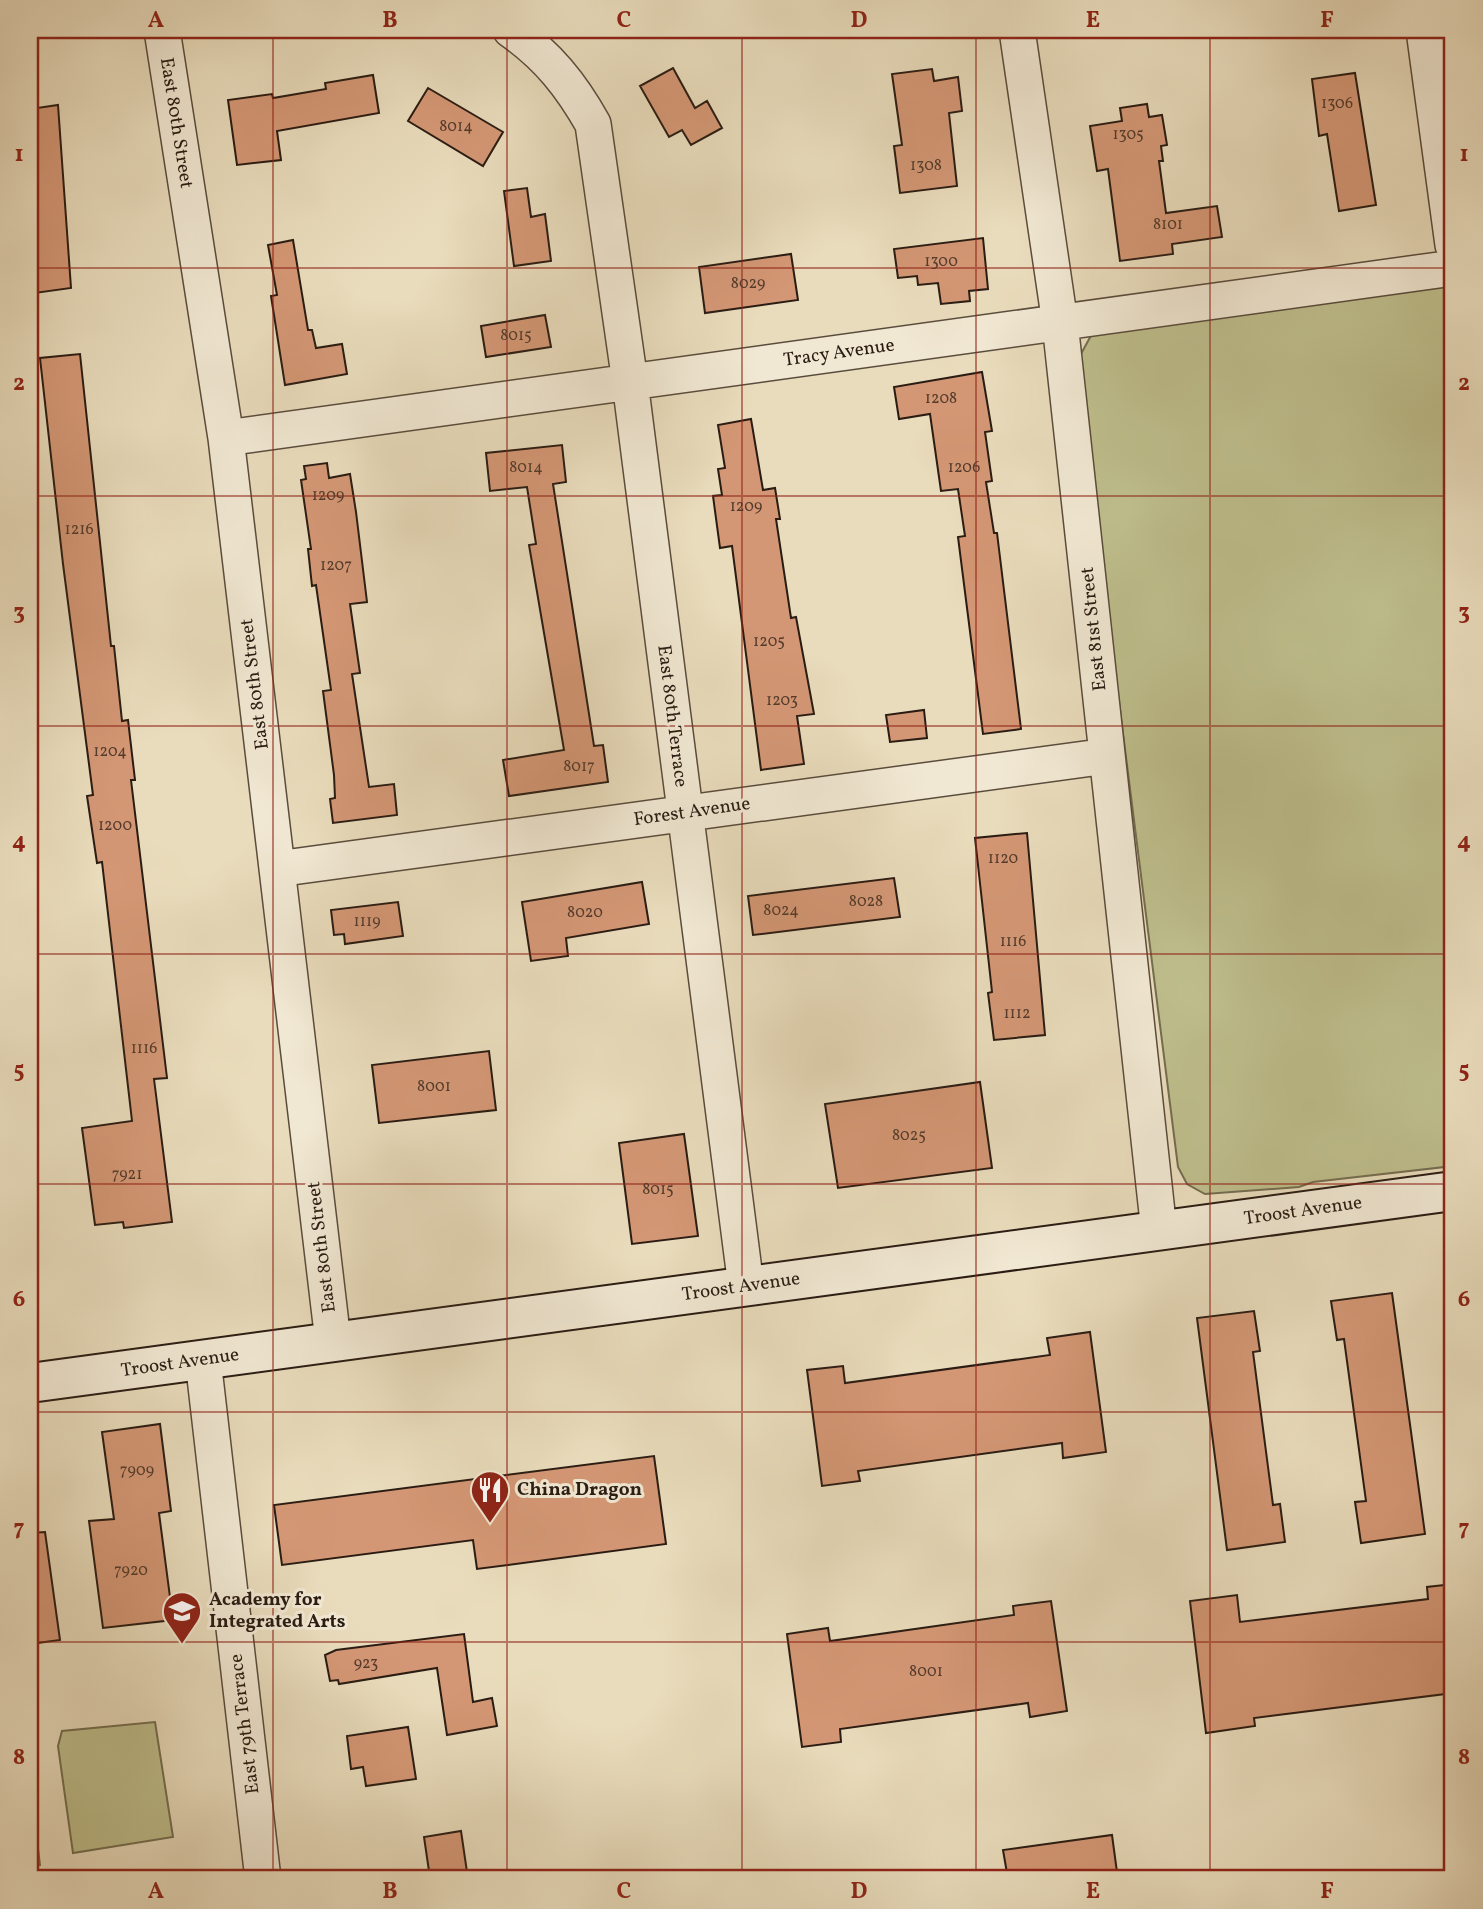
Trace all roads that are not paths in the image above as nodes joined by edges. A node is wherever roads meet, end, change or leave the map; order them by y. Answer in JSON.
{"nodes":[{"id":1,"x":164,"y":30,"type":"edge"},
{"id":2,"x":511,"y":30,"type":"edge"},
{"id":3,"x":1017,"y":30,"type":"edge"},
{"id":4,"x":1424,"y":30,"type":"edge"},
{"id":5,"x":1453,"y":244,"type":"edge"},
{"id":6,"x":1453,"y":268,"type":"edge"},
{"id":7,"x":1060,"y":323,"type":"junction"},
{"id":8,"x":630,"y":383,"type":"junction"},
{"id":9,"x":226,"y":438,"type":"junction"},
{"id":10,"x":1107,"y":756,"type":"junction"},
{"id":11,"x":685,"y":813,"type":"junction"},
{"id":12,"x":277,"y":869,"type":"junction"},
{"id":13,"x":1453,"y":1191,"type":"edge"},
{"id":14,"x":1159,"y":1231,"type":"junction"},
{"id":15,"x":746,"y":1286,"type":"junction"},
{"id":16,"x":333,"y":1341,"type":"junction"},
{"id":17,"x":202,"y":1360,"type":"junction"},
{"id":18,"x":30,"y":1383,"type":"edge"},
{"id":19,"x":263,"y":1879,"type":"edge"}],
"edges":[{"from":1,"to":9,"type":"street","name":"East 80th Street"},
{"from":2,"to":8,"type":"street","name":"East 80th Terrace"},
{"from":3,"to":7,"type":"street","name":"East 81st Street"},
{"from":4,"to":5,"type":"street"},
{"from":6,"to":7,"type":"street","name":"Tracy Avenue"},
{"from":7,"to":8,"type":"street","name":"Tracy Avenue"},
{"from":7,"to":10,"type":"street","name":"East 81st Street"},
{"from":8,"to":9,"type":"street","name":"Tracy Avenue"},
{"from":8,"to":11,"type":"street","name":"East 80th Terrace"},
{"from":9,"to":12,"type":"street","name":"East 80th Street"},
{"from":10,"to":11,"type":"street","name":"Forest Avenue"},
{"from":10,"to":14,"type":"street","name":"East 81st Street"},
{"from":11,"to":12,"type":"street","name":"Forest Avenue"},
{"from":11,"to":15,"type":"street","name":"East 80th Terrace"},
{"from":12,"to":16,"type":"street","name":"East 80th Street"},
{"from":13,"to":14,"type":"main road","name":"Troost Avenue"},
{"from":14,"to":15,"type":"main road","name":"Troost Avenue"},
{"from":15,"to":16,"type":"main road","name":"Troost Avenue"},
{"from":16,"to":17,"type":"main road","name":"Troost Avenue"},
{"from":17,"to":18,"type":"main road","name":"Troost Avenue"},
{"from":17,"to":19,"type":"street","name":"East 79th Terrace"}]}
